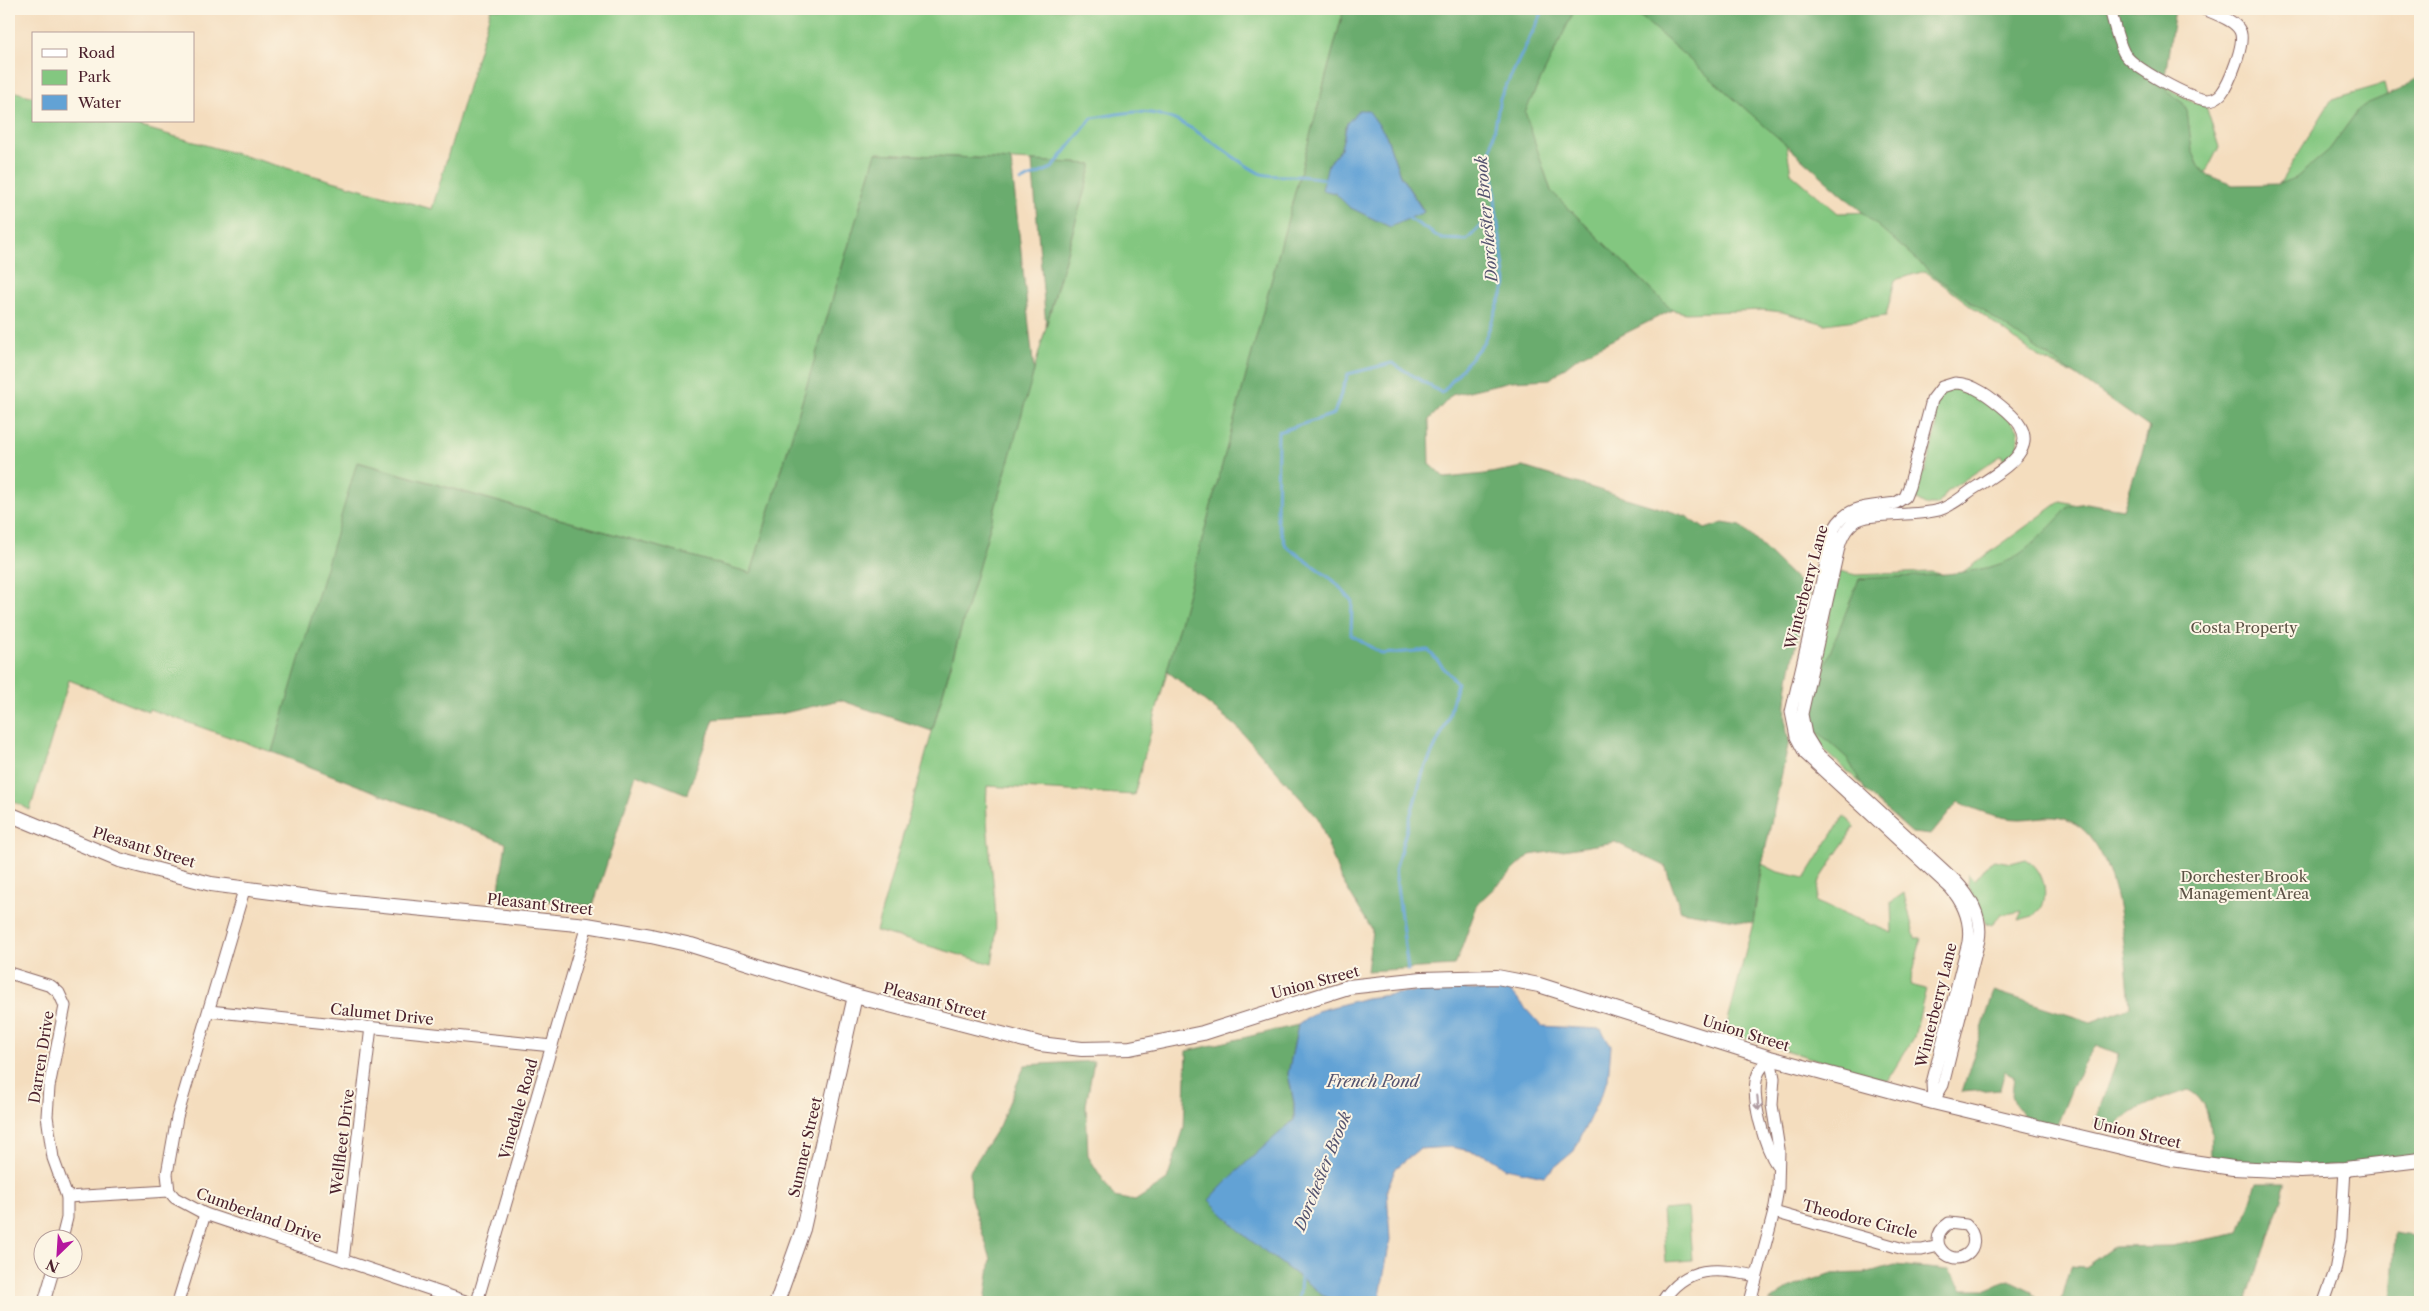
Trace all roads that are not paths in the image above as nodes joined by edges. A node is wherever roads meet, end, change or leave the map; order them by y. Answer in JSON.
{"nodes":[{"id":1,"x":2110,"y":9,"type":"edge"},
{"id":2,"x":2204,"y":9,"type":"edge"},
{"id":3,"x":1905,"y":497,"type":"junction"},
{"id":4,"x":1918,"y":512,"type":"junction"},
{"id":5,"x":9,"y":814,"type":"edge"},
{"id":6,"x":1877,"y":815,"type":"junction"},
{"id":7,"x":244,"y":890,"type":"junction"},
{"id":8,"x":587,"y":925,"type":"junction"},
{"id":9,"x":9,"y":973,"type":"edge"},
{"id":10,"x":855,"y":996,"type":"junction"},
{"id":11,"x":209,"y":1012,"type":"junction"},
{"id":12,"x":371,"y":1028,"type":"junction"},
{"id":13,"x":552,"y":1046,"type":"junction"},
{"id":14,"x":1066,"y":1048,"type":"joint"},
{"id":15,"x":1770,"y":1058,"type":"junction"},
{"id":16,"x":1933,"y":1102,"type":"junction"},
{"id":17,"x":2420,"y":1160,"type":"edge"},
{"id":18,"x":2345,"y":1169,"type":"junction"},
{"id":19,"x":169,"y":1191,"type":"junction"},
{"id":20,"x":67,"y":1197,"type":"junction"},
{"id":21,"x":1774,"y":1212,"type":"junction"},
{"id":22,"x":205,"y":1214,"type":"junction"},
{"id":23,"x":64,"y":1228,"type":"edge"},
{"id":24,"x":1939,"y":1246,"type":"dead end"},
{"id":25,"x":343,"y":1260,"type":"junction"},
{"id":26,"x":1756,"y":1276,"type":"junction"},
{"id":27,"x":51,"y":1278,"type":"edge"},
{"id":28,"x":44,"y":1302,"type":"edge"},
{"id":29,"x":178,"y":1302,"type":"edge"},
{"id":30,"x":468,"y":1302,"type":"edge"},
{"id":31,"x":477,"y":1302,"type":"edge"},
{"id":32,"x":777,"y":1302,"type":"edge"},
{"id":33,"x":1662,"y":1302,"type":"edge"},
{"id":34,"x":1750,"y":1302,"type":"edge"},
{"id":35,"x":2324,"y":1302,"type":"edge"}],
"edges":[{"from":1,"to":2,"type":"street"},
{"from":3,"to":4,"type":"street"},
{"from":3,"to":4,"type":"street","name":"Winterberry Lane"},
{"from":3,"to":6,"type":"street","name":"Winterberry Lane"},
{"from":4,"to":6,"type":"street","name":"Winterberry Lane"},
{"from":5,"to":7,"type":"main road","name":"Pleasant Street"},
{"from":6,"to":16,"type":"street","name":"Winterberry Lane"},
{"from":7,"to":8,"type":"main road","name":"Pleasant Street"},
{"from":7,"to":11,"type":"street"},
{"from":8,"to":10,"type":"main road","name":"Pleasant Street"},
{"from":8,"to":13,"type":"street","name":"Vinedale Road"},
{"from":9,"to":20,"type":"street","name":"Darren Drive"},
{"from":10,"to":14,"type":"main road","name":"Pleasant Street"},
{"from":10,"to":32,"type":"main road","name":"Sumner Street"},
{"from":11,"to":12,"type":"street","name":"Calumet Drive"},
{"from":11,"to":19,"type":"street"},
{"from":12,"to":13,"type":"street","name":"Calumet Drive"},
{"from":12,"to":25,"type":"street","name":"Wellfleet Drive"},
{"from":13,"to":31,"type":"street","name":"Vinedale Road"},
{"from":14,"to":15,"type":"main road","name":"Union Street"},
{"from":15,"to":16,"type":"main road","name":"Union Street"},
{"from":15,"to":21,"type":"street"},
{"from":16,"to":18,"type":"main road","name":"Union Street"},
{"from":17,"to":18,"type":"main road","name":"Union Street"},
{"from":18,"to":35,"type":"street"},
{"from":19,"to":20,"type":"street"},
{"from":19,"to":22,"type":"street","name":"Cumberland Drive"},
{"from":20,"to":23,"type":"street","name":"Darren Drive"},
{"from":21,"to":24,"type":"street","name":"Theodore Circle"},
{"from":21,"to":26,"type":"street"},
{"from":22,"to":25,"type":"street","name":"Cumberland Drive"},
{"from":22,"to":29,"type":"street"},
{"from":25,"to":30,"type":"street","name":"Cumberland Drive"},
{"from":26,"to":33,"type":"street"},
{"from":26,"to":34,"type":"street"},
{"from":27,"to":28,"type":"street"}]}
